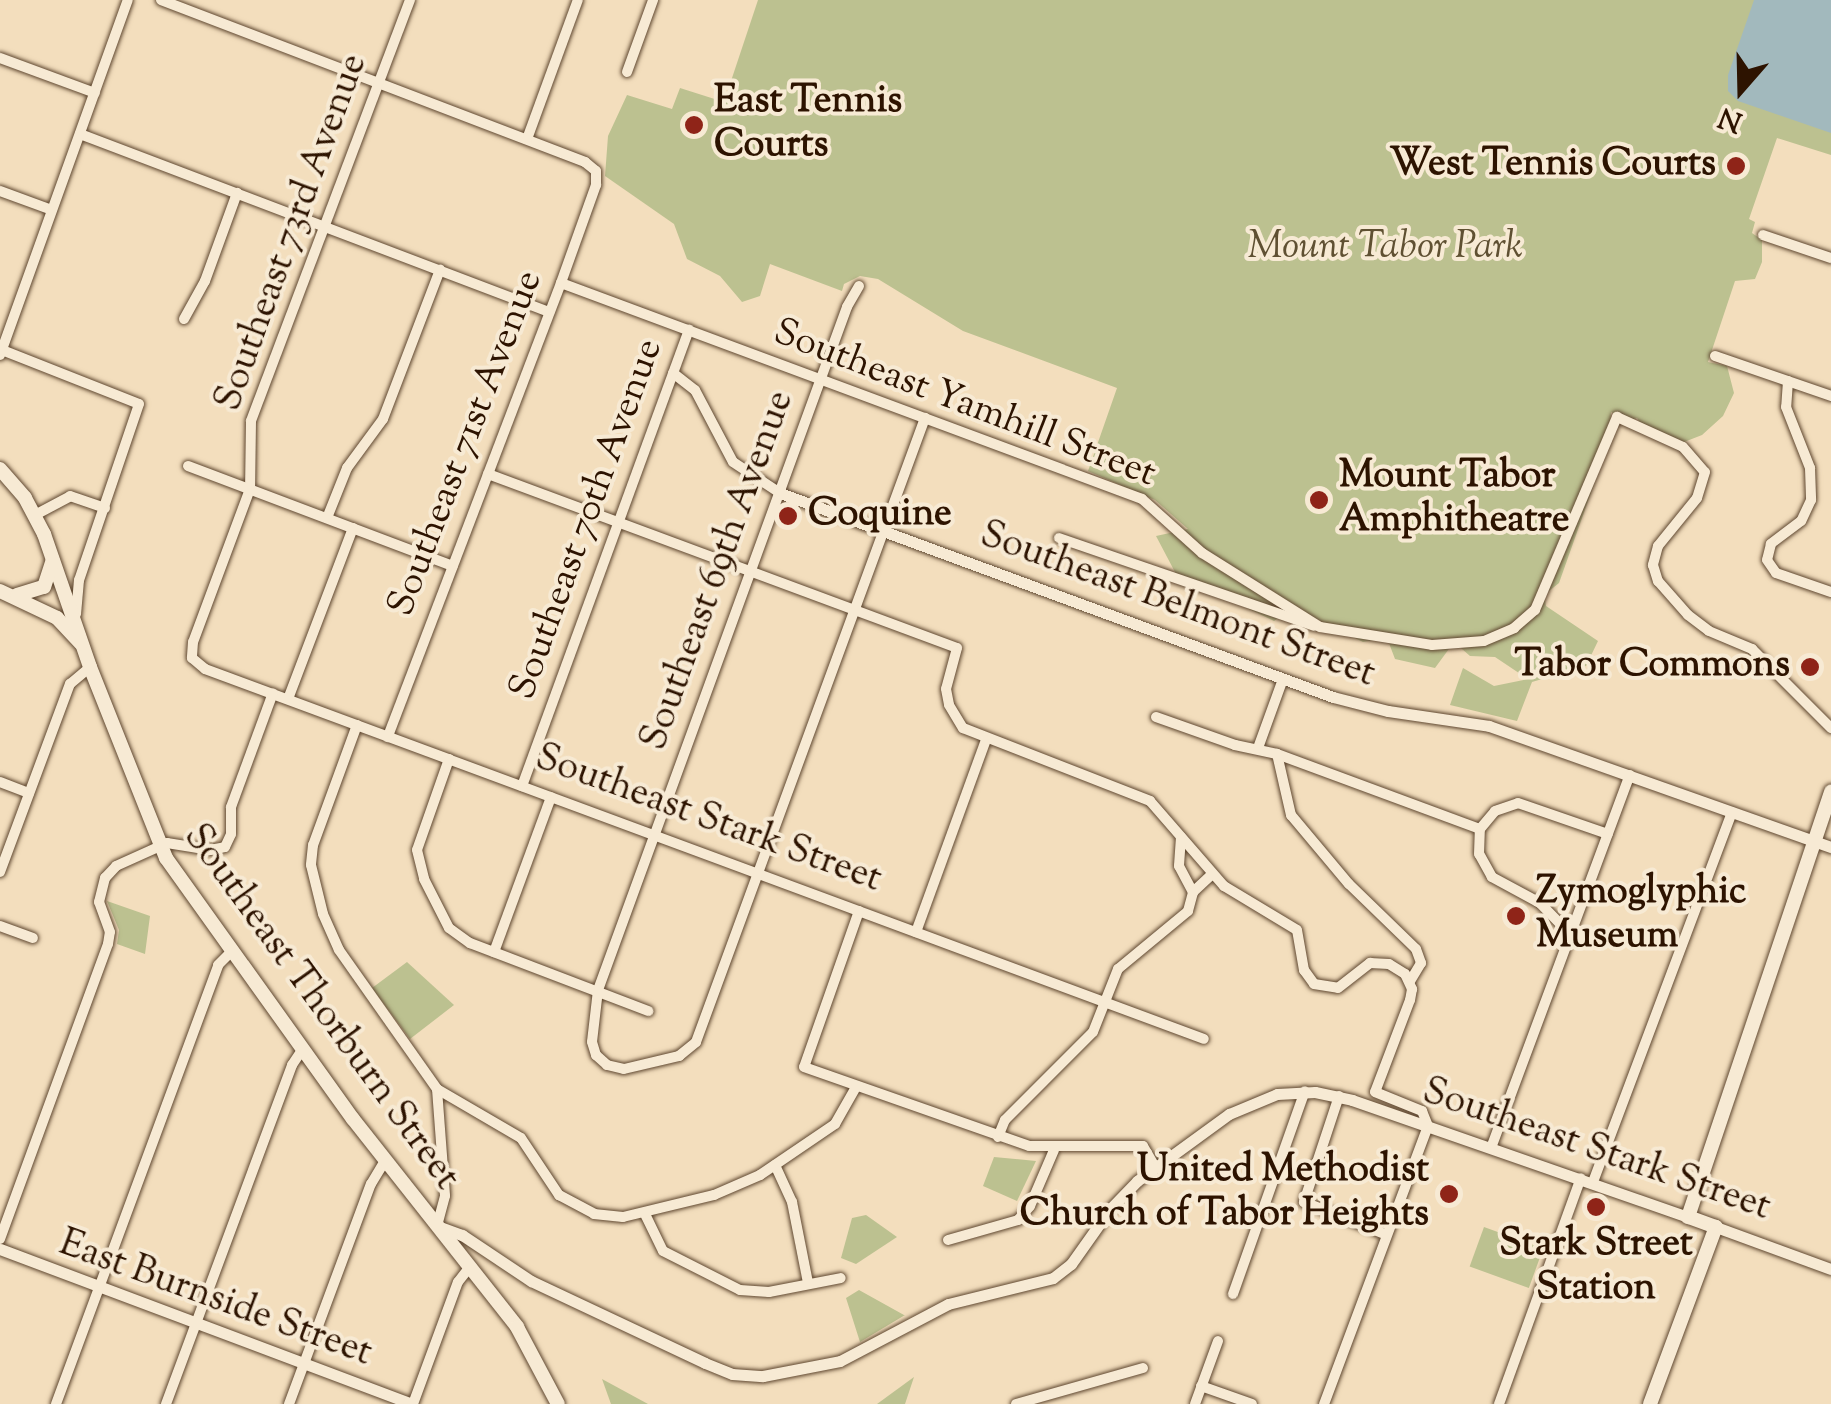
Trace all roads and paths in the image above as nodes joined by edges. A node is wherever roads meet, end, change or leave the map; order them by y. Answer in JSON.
{"nodes":[{"id":1,"x":128,"y":0,"type":"edge"},
{"id":2,"x":162,"y":0,"type":"edge"},
{"id":3,"x":410,"y":0,"type":"edge"},
{"id":4,"x":653,"y":0,"type":"edge"},
{"id":5,"x":575,"y":1,"type":"edge"},
{"id":6,"x":0,"y":58,"type":"edge"},
{"id":7,"x":627,"y":72,"type":"dead end"},
{"id":8,"x":379,"y":83,"type":"junction"},
{"id":9,"x":95,"y":92,"type":"junction"},
{"id":10,"x":80,"y":134,"type":"junction"},
{"id":11,"x":526,"y":140,"type":"junction"},
{"id":12,"x":0,"y":191,"type":"edge"},
{"id":13,"x":237,"y":194,"type":"junction"},
{"id":14,"x":52,"y":210,"type":"junction"},
{"id":15,"x":324,"y":226,"type":"junction"},
{"id":16,"x":1763,"y":235,"type":"dead end"},
{"id":17,"x":1831,"y":258,"type":"edge"},
{"id":18,"x":440,"y":270,"type":"junction"},
{"id":19,"x":561,"y":283,"type":"junction"},
{"id":20,"x":858,"y":286,"type":"dead end"},
{"id":21,"x":550,"y":312,"type":"junction"},
{"id":22,"x":184,"y":319,"type":"dead end"},
{"id":23,"x":5,"y":326,"type":"edge"},
{"id":24,"x":689,"y":330,"type":"junction"},
{"id":25,"x":1,"y":352,"type":"edge"},
{"id":26,"x":1715,"y":356,"type":"dead end"},
{"id":27,"x":673,"y":373,"type":"junction"},
{"id":28,"x":820,"y":380,"type":"junction"},
{"id":29,"x":1788,"y":381,"type":"junction"},
{"id":30,"x":1831,"y":396,"type":"edge"},
{"id":31,"x":925,"y":418,"type":"junction"},
{"id":32,"x":188,"y":466,"type":"dead end"},
{"id":33,"x":0,"y":469,"type":"edge"},
{"id":34,"x":488,"y":474,"type":"junction"},
{"id":35,"x":250,"y":489,"type":"junction"},
{"id":36,"x":780,"y":493,"type":"junction"},
{"id":37,"x":105,"y":508,"type":"junction"},
{"id":38,"x":35,"y":515,"type":"junction"},
{"id":39,"x":328,"y":518,"type":"junction"},
{"id":40,"x":618,"y":522,"type":"junction"},
{"id":41,"x":353,"y":528,"type":"junction"},
{"id":42,"x":883,"y":532,"type":"junction"},
{"id":43,"x":1058,"y":538,"type":"dead end"},
{"id":44,"x":53,"y":557,"type":"junction"},
{"id":45,"x":453,"y":566,"type":"junction"},
{"id":46,"x":752,"y":572,"type":"junction"},
{"id":47,"x":1831,"y":592,"type":"edge"},
{"id":48,"x":5,"y":593,"type":"edge"},
{"id":49,"x":854,"y":610,"type":"junction"},
{"id":50,"x":76,"y":616,"type":"junction"},
{"id":51,"x":1320,"y":627,"type":"junction"},
{"id":52,"x":84,"y":650,"type":"junction"},
{"id":53,"x":192,"y":658,"type":"joint"},
{"id":54,"x":90,"y":667,"type":"junction"},
{"id":55,"x":1282,"y":679,"type":"junction"},
{"id":56,"x":272,"y":693,"type":"junction"},
{"id":57,"x":288,"y":699,"type":"junction"},
{"id":58,"x":1156,"y":716,"type":"dead end"},
{"id":59,"x":357,"y":725,"type":"junction"},
{"id":60,"x":1831,"y":728,"type":"edge"},
{"id":61,"x":388,"y":736,"type":"junction"},
{"id":62,"x":986,"y":740,"type":"junction"},
{"id":63,"x":1258,"y":748,"type":"junction"},
{"id":64,"x":1277,"y":754,"type":"junction"},
{"id":65,"x":449,"y":760,"type":"junction"},
{"id":66,"x":1630,"y":775,"type":"junction"},
{"id":67,"x":0,"y":782,"type":"edge"},
{"id":68,"x":522,"y":786,"type":"junction"},
{"id":69,"x":1831,"y":791,"type":"edge"},
{"id":70,"x":29,"y":793,"type":"junction"},
{"id":71,"x":551,"y":797,"type":"junction"},
{"id":72,"x":1732,"y":812,"type":"junction"},
{"id":73,"x":1480,"y":829,"type":"junction"},
{"id":74,"x":1608,"y":834,"type":"junction"},
{"id":75,"x":654,"y":835,"type":"junction"},
{"id":76,"x":1181,"y":837,"type":"junction"},
{"id":77,"x":1815,"y":841,"type":"junction"},
{"id":78,"x":160,"y":846,"type":"junction"},
{"id":79,"x":1831,"y":847,"type":"edge"},
{"id":80,"x":0,"y":872,"type":"edge"},
{"id":81,"x":758,"y":874,"type":"junction"},
{"id":82,"x":1212,"y":874,"type":"junction"},
{"id":83,"x":1194,"y":892,"type":"junction"},
{"id":84,"x":860,"y":911,"type":"junction"},
{"id":85,"x":0,"y":926,"type":"edge"},
{"id":86,"x":916,"y":932,"type":"junction"},
{"id":87,"x":1571,"y":935,"type":"junction"},
{"id":88,"x":32,"y":938,"type":"dead end"},
{"id":89,"x":231,"y":952,"type":"junction"},
{"id":90,"x":494,"y":952,"type":"junction"},
{"id":91,"x":1410,"y":981,"type":"junction"},
{"id":92,"x":598,"y":990,"type":"junction"},
{"id":93,"x":1106,"y":1002,"type":"junction"},
{"id":94,"x":648,"y":1011,"type":"dead end"},
{"id":95,"x":1204,"y":1039,"type":"dead end"},
{"id":96,"x":302,"y":1050,"type":"junction"},
{"id":97,"x":856,"y":1086,"type":"junction"},
{"id":98,"x":437,"y":1089,"type":"junction"},
{"id":99,"x":1305,"y":1091,"type":"junction"},
{"id":100,"x":1339,"y":1096,"type":"junction"},
{"id":101,"x":1428,"y":1126,"type":"junction"},
{"id":102,"x":998,"y":1136,"type":"junction"},
{"id":103,"x":1491,"y":1148,"type":"junction"},
{"id":104,"x":1054,"y":1150,"type":"junction"},
{"id":105,"x":385,"y":1161,"type":"junction"},
{"id":106,"x":775,"y":1165,"type":"junction"},
{"id":107,"x":1155,"y":1168,"type":"junction"},
{"id":108,"x":1587,"y":1180,"type":"junction"},
{"id":109,"x":646,"y":1214,"type":"junction"},
{"id":110,"x":1688,"y":1217,"type":"junction"},
{"id":111,"x":438,"y":1226,"type":"junction"},
{"id":112,"x":1716,"y":1227,"type":"junction"},
{"id":113,"x":1387,"y":1234,"type":"junction"},
{"id":114,"x":0,"y":1239,"type":"edge"},
{"id":115,"x":948,"y":1240,"type":"dead end"},
{"id":116,"x":0,"y":1249,"type":"edge"},
{"id":117,"x":469,"y":1268,"type":"junction"},
{"id":118,"x":1831,"y":1269,"type":"edge"},
{"id":119,"x":841,"y":1278,"type":"dead end"},
{"id":120,"x":808,"y":1284,"type":"junction"},
{"id":121,"x":98,"y":1288,"type":"junction"},
{"id":122,"x":1233,"y":1294,"type":"dead end"},
{"id":123,"x":196,"y":1324,"type":"junction"},
{"id":124,"x":1218,"y":1341,"type":"dead end"},
{"id":125,"x":304,"y":1364,"type":"junction"},
{"id":126,"x":1142,"y":1368,"type":"dead end"},
{"id":127,"x":1202,"y":1386,"type":"junction"},
{"id":128,"x":1079,"y":1389,"type":"junction"},
{"id":129,"x":56,"y":1404,"type":"edge"},
{"id":130,"x":166,"y":1404,"type":"edge"},
{"id":131,"x":289,"y":1404,"type":"edge"},
{"id":132,"x":412,"y":1404,"type":"edge"},
{"id":133,"x":558,"y":1404,"type":"edge"},
{"id":134,"x":1016,"y":1404,"type":"edge"},
{"id":135,"x":1076,"y":1404,"type":"edge"},
{"id":136,"x":1195,"y":1404,"type":"edge"},
{"id":137,"x":1252,"y":1404,"type":"edge"},
{"id":138,"x":1324,"y":1404,"type":"edge"},
{"id":139,"x":1498,"y":1404,"type":"edge"},
{"id":140,"x":1650,"y":1404,"type":"edge"}],
"edges":[{"from":1,"to":9,"type":"street"},
{"from":2,"to":8,"type":"street"},
{"from":3,"to":8,"type":"street","name":"Southeast 73rd Avenue"},
{"from":4,"to":7,"type":"street"},
{"from":5,"to":11,"type":"street"},
{"from":6,"to":9,"type":"street"},
{"from":8,"to":11,"type":"street"},
{"from":8,"to":15,"type":"street","name":"Southeast 73rd Avenue"},
{"from":9,"to":10,"type":"street"},
{"from":10,"to":13,"type":"street"},
{"from":10,"to":14,"type":"street"},
{"from":11,"to":19,"type":"street","name":"Southeast 71st Avenue"},
{"from":12,"to":14,"type":"street"},
{"from":13,"to":15,"type":"street"},
{"from":13,"to":22,"type":"street"},
{"from":14,"to":23,"type":"street"},
{"from":15,"to":18,"type":"street"},
{"from":15,"to":35,"type":"street","name":"Southeast 73rd Avenue"},
{"from":16,"to":17,"type":"street"},
{"from":18,"to":21,"type":"street"},
{"from":18,"to":39,"type":"street"},
{"from":19,"to":21,"type":"street","name":"Southeast 71st Avenue"},
{"from":19,"to":24,"type":"street","name":"Southeast Yamhill Street"},
{"from":20,"to":28,"type":"street","name":"Southeast 69th Avenue"},
{"from":21,"to":34,"type":"street","name":"Southeast 71st Avenue"},
{"from":23,"to":25,"type":"street"},
{"from":24,"to":27,"type":"street","name":"Southeast 70th Avenue"},
{"from":24,"to":28,"type":"street","name":"Southeast Yamhill Street"},
{"from":25,"to":37,"type":"street"},
{"from":26,"to":29,"type":"street"},
{"from":27,"to":36,"type":"street","name":"Southeast Belmont Street"},
{"from":27,"to":40,"type":"street","name":"Southeast 70th Avenue"},
{"from":28,"to":31,"type":"street","name":"Southeast Yamhill Street"},
{"from":28,"to":36,"type":"street","name":"Southeast 69th Avenue"},
{"from":29,"to":30,"type":"street"},
{"from":29,"to":47,"type":"street"},
{"from":31,"to":42,"type":"street"},
{"from":31,"to":51,"type":"street","name":"Southeast Yamhill Street"},
{"from":32,"to":35,"type":"street"},
{"from":33,"to":38,"type":"main road","name":"Southeast Thorburn Street"},
{"from":34,"to":40,"type":"street"},
{"from":34,"to":45,"type":"street","name":"Southeast 71st Avenue"},
{"from":35,"to":39,"type":"street"},
{"from":35,"to":53,"type":"street","name":"Southeast 73rd Avenue"},
{"from":36,"to":42,"type":"street","name":"Southeast Belmont Street"},
{"from":36,"to":46,"type":"street","name":"Southeast 69th Avenue"},
{"from":37,"to":38,"type":"street"},
{"from":37,"to":50,"type":"street"},
{"from":38,"to":44,"type":"main road","name":"Southeast Thorburn Street"},
{"from":39,"to":41,"type":"street"},
{"from":40,"to":46,"type":"street"},
{"from":40,"to":68,"type":"street","name":"Southeast 70th Avenue"},
{"from":41,"to":45,"type":"street"},
{"from":41,"to":57,"type":"street"},
{"from":42,"to":49,"type":"street"},
{"from":42,"to":55,"type":"street","name":"Southeast Belmont Street"},
{"from":43,"to":51,"type":"street"},
{"from":44,"to":48,"type":"main road"},
{"from":44,"to":50,"type":"main road","name":"Southeast Thorburn Street"},
{"from":45,"to":61,"type":"street","name":"Southeast 71st Avenue"},
{"from":46,"to":49,"type":"street"},
{"from":46,"to":75,"type":"street","name":"Southeast 69th Avenue"},
{"from":48,"to":52,"type":"main road"},
{"from":49,"to":62,"type":"street"},
{"from":49,"to":81,"type":"street"},
{"from":50,"to":52,"type":"main road","name":"Southeast Thorburn Street"},
{"from":51,"to":60,"type":"street","name":"Southeast Yamhill Street"},
{"from":52,"to":54,"type":"main road","name":"Southeast Thorburn Street"},
{"from":53,"to":56,"type":"street","name":"Southeast Stark Street"},
{"from":54,"to":70,"type":"street"},
{"from":54,"to":78,"type":"main road","name":"Southeast Thorburn Street"},
{"from":55,"to":63,"type":"street"},
{"from":55,"to":66,"type":"street","name":"Southeast Belmont Street"},
{"from":56,"to":57,"type":"street","name":"Southeast Stark Street"},
{"from":56,"to":78,"type":"street"},
{"from":57,"to":59,"type":"street","name":"Southeast Stark Street"},
{"from":58,"to":63,"type":"street"},
{"from":59,"to":61,"type":"street","name":"Southeast Stark Street"},
{"from":59,"to":98,"type":"street"},
{"from":61,"to":65,"type":"street","name":"Southeast Stark Street"},
{"from":62,"to":76,"type":"street"},
{"from":62,"to":86,"type":"street"},
{"from":63,"to":64,"type":"street"},
{"from":64,"to":73,"type":"street"},
{"from":64,"to":91,"type":"street"},
{"from":65,"to":68,"type":"street","name":"Southeast Stark Street"},
{"from":65,"to":90,"type":"street"},
{"from":66,"to":72,"type":"street","name":"Southeast Belmont Street"},
{"from":66,"to":74,"type":"street"},
{"from":67,"to":70,"type":"street"},
{"from":68,"to":71,"type":"street","name":"Southeast Stark Street"},
{"from":69,"to":77,"type":"main road"},
{"from":70,"to":80,"type":"street"},
{"from":71,"to":75,"type":"street","name":"Southeast Stark Street"},
{"from":71,"to":90,"type":"street"},
{"from":72,"to":77,"type":"street","name":"Southeast Belmont Street"},
{"from":72,"to":108,"type":"street"},
{"from":73,"to":74,"type":"street"},
{"from":73,"to":87,"type":"street"},
{"from":74,"to":87,"type":"street"},
{"from":75,"to":81,"type":"street","name":"Southeast Stark Street"},
{"from":75,"to":92,"type":"street","name":"Southeast 69th Avenue"},
{"from":76,"to":82,"type":"street"},
{"from":76,"to":83,"type":"street"},
{"from":77,"to":79,"type":"street","name":"Southeast Belmont Street"},
{"from":77,"to":110,"type":"main road"},
{"from":78,"to":89,"type":"main road","name":"Southeast Thorburn Street"},
{"from":78,"to":114,"type":"street"},
{"from":81,"to":84,"type":"street","name":"Southeast Stark Street"},
{"from":81,"to":92,"type":"street","name":"Southeast 69th Avenue"},
{"from":82,"to":83,"type":"street"},
{"from":82,"to":91,"type":"street"},
{"from":83,"to":93,"type":"street"},
{"from":84,"to":86,"type":"street","name":"Southeast Stark Street"},
{"from":84,"to":97,"type":"street"},
{"from":85,"to":88,"type":"street"},
{"from":86,"to":93,"type":"street","name":"Southeast Stark Street"},
{"from":87,"to":103,"type":"street"},
{"from":89,"to":96,"type":"main road","name":"Southeast Thorburn Street"},
{"from":89,"to":121,"type":"street"},
{"from":90,"to":92,"type":"street"},
{"from":91,"to":101,"type":"street"},
{"from":92,"to":94,"type":"street"},
{"from":93,"to":95,"type":"street","name":"Southeast Stark Street"},
{"from":93,"to":102,"type":"street"},
{"from":96,"to":105,"type":"main road","name":"Southeast Thorburn Street"},
{"from":96,"to":123,"type":"street"},
{"from":97,"to":102,"type":"street"},
{"from":97,"to":106,"type":"street"},
{"from":98,"to":109,"type":"street"},
{"from":98,"to":111,"type":"street"},
{"from":99,"to":100,"type":"street","name":"Southeast Thorburn Street"},
{"from":99,"to":107,"type":"street","name":"Southeast Thorburn Street"},
{"from":99,"to":122,"type":"street"},
{"from":100,"to":101,"type":"street","name":"Southeast Stark Street"},
{"from":100,"to":113,"type":"street"},
{"from":101,"to":103,"type":"street","name":"Southeast Stark Street"},
{"from":101,"to":113,"type":"street"},
{"from":102,"to":104,"type":"street"},
{"from":103,"to":108,"type":"street","name":"Southeast Stark Street"},
{"from":104,"to":107,"type":"street"},
{"from":104,"to":115,"type":"street"},
{"from":105,"to":111,"type":"main road","name":"Southeast Thorburn Street"},
{"from":105,"to":125,"type":"street"},
{"from":106,"to":109,"type":"street"},
{"from":106,"to":120,"type":"street"},
{"from":107,"to":111,"type":"street","name":"Southeast Thorburn Street"},
{"from":108,"to":110,"type":"street","name":"Southeast Stark Street"},
{"from":108,"to":139,"type":"street"},
{"from":109,"to":120,"type":"street"},
{"from":110,"to":112,"type":"main road","name":"Southeast Stark Street"},
{"from":111,"to":117,"type":"main road"},
{"from":112,"to":118,"type":"street","name":"Southeast Stark Street"},
{"from":112,"to":140,"type":"main road"},
{"from":113,"to":138,"type":"street"},
{"from":116,"to":121,"type":"street","name":"East Burnside Street"},
{"from":117,"to":132,"type":"street"},
{"from":117,"to":133,"type":"main road"},
{"from":119,"to":120,"type":"street"},
{"from":121,"to":123,"type":"street","name":"East Burnside Street"},
{"from":121,"to":129,"type":"street"},
{"from":123,"to":125,"type":"street","name":"East Burnside Street"},
{"from":123,"to":130,"type":"street"},
{"from":124,"to":127,"type":"street"},
{"from":125,"to":131,"type":"street"},
{"from":125,"to":132,"type":"street","name":"East Burnside Street"},
{"from":126,"to":128,"type":"street"},
{"from":127,"to":136,"type":"street"},
{"from":127,"to":137,"type":"street"},
{"from":128,"to":134,"type":"street"},
{"from":128,"to":135,"type":"street"}]}
